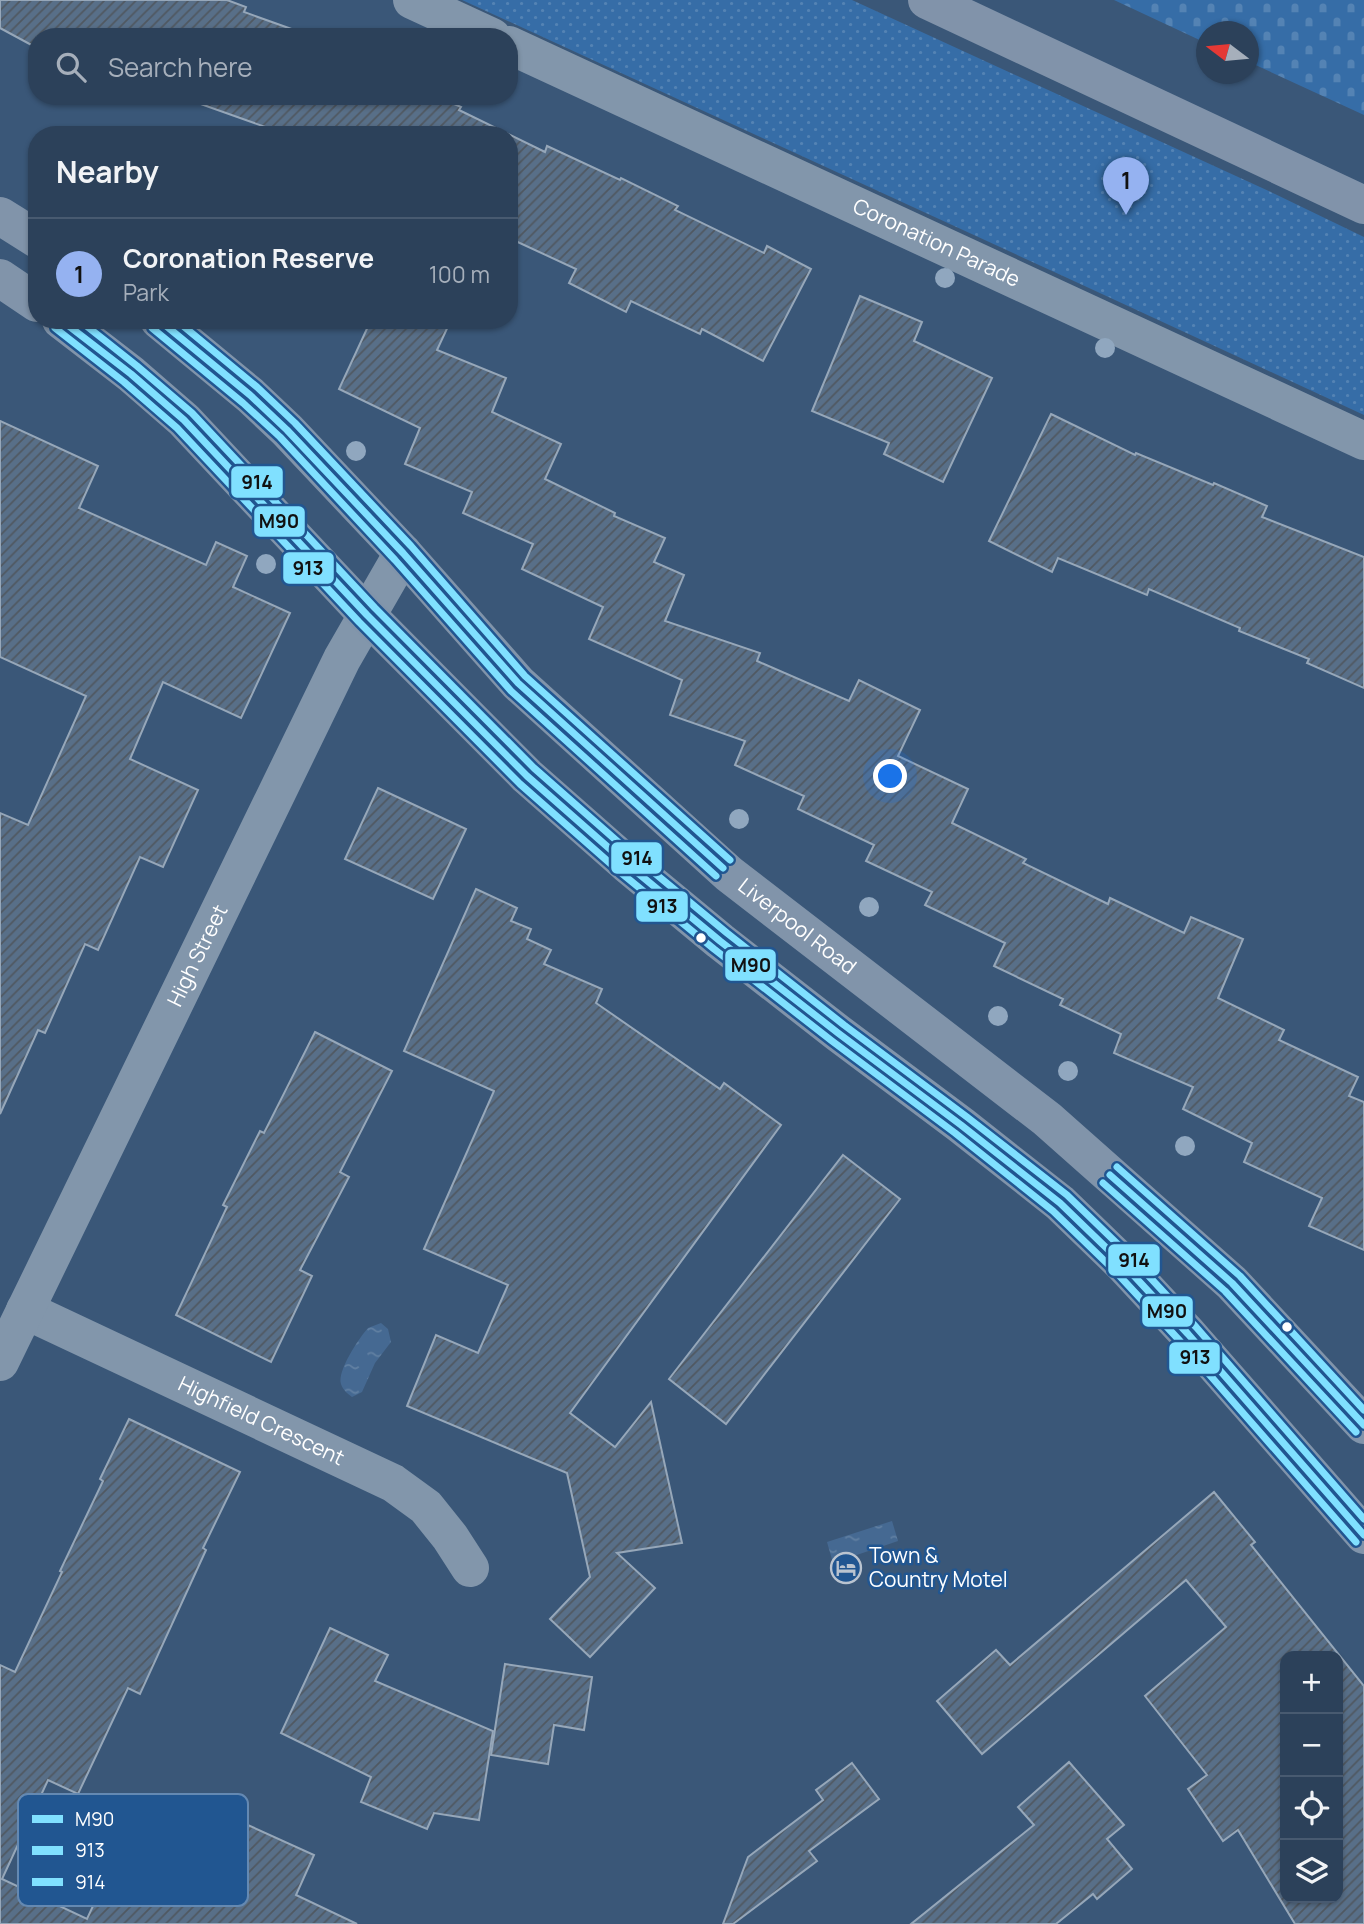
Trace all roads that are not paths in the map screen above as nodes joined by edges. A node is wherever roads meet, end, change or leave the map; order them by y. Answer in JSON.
{"nodes":[{"id":1,"x":412,"y":0,"type":"edge"},
{"id":2,"x":928,"y":0,"type":"edge"},
{"id":3,"x":473,"y":28,"type":"edge"},
{"id":4,"x":518,"y":49,"type":"edge"},
{"id":5,"x":1364,"y":205,"type":"edge"},
{"id":6,"x":0,"y":216,"type":"edge"},
{"id":7,"x":28,"y":233,"type":"edge"},
{"id":8,"x":0,"y":278,"type":"edge"},
{"id":9,"x":28,"y":297,"type":"edge"},
{"id":10,"x":73,"y":329,"type":"edge"},
{"id":11,"x":171,"y":329,"type":"edge"},
{"id":12,"x":1364,"y":440,"type":"edge"},
{"id":13,"x":403,"y":553,"type":"junction"},
{"id":14,"x":367,"y":615,"type":"junction"},
{"id":15,"x":25,"y":1310,"type":"junction"},
{"id":16,"x":0,"y":1362,"type":"edge"},
{"id":17,"x":1364,"y":1425,"type":"edge"},
{"id":18,"x":1364,"y":1535,"type":"edge"},
{"id":19,"x":470,"y":1568,"type":"dead end"}],
"edges":[{"from":1,"to":3,"type":"street"},
{"from":2,"to":5,"type":"main road"},
{"from":4,"to":12,"type":"street","name":"Coronation Parade"},
{"from":6,"to":7,"type":"highway"},
{"from":8,"to":9,"type":"highway"},
{"from":10,"to":14,"type":"highway"},
{"from":11,"to":13,"type":"highway","name":"Liverpool Road"},
{"from":13,"to":14,"type":"street","name":"High Street"},
{"from":13,"to":17,"type":"highway","name":"Liverpool Road"},
{"from":14,"to":15,"type":"street","name":"High Street"},
{"from":14,"to":18,"type":"highway"},
{"from":15,"to":16,"type":"street","name":"High Street"},
{"from":15,"to":19,"type":"street","name":"Highfield Crescent"}]}
